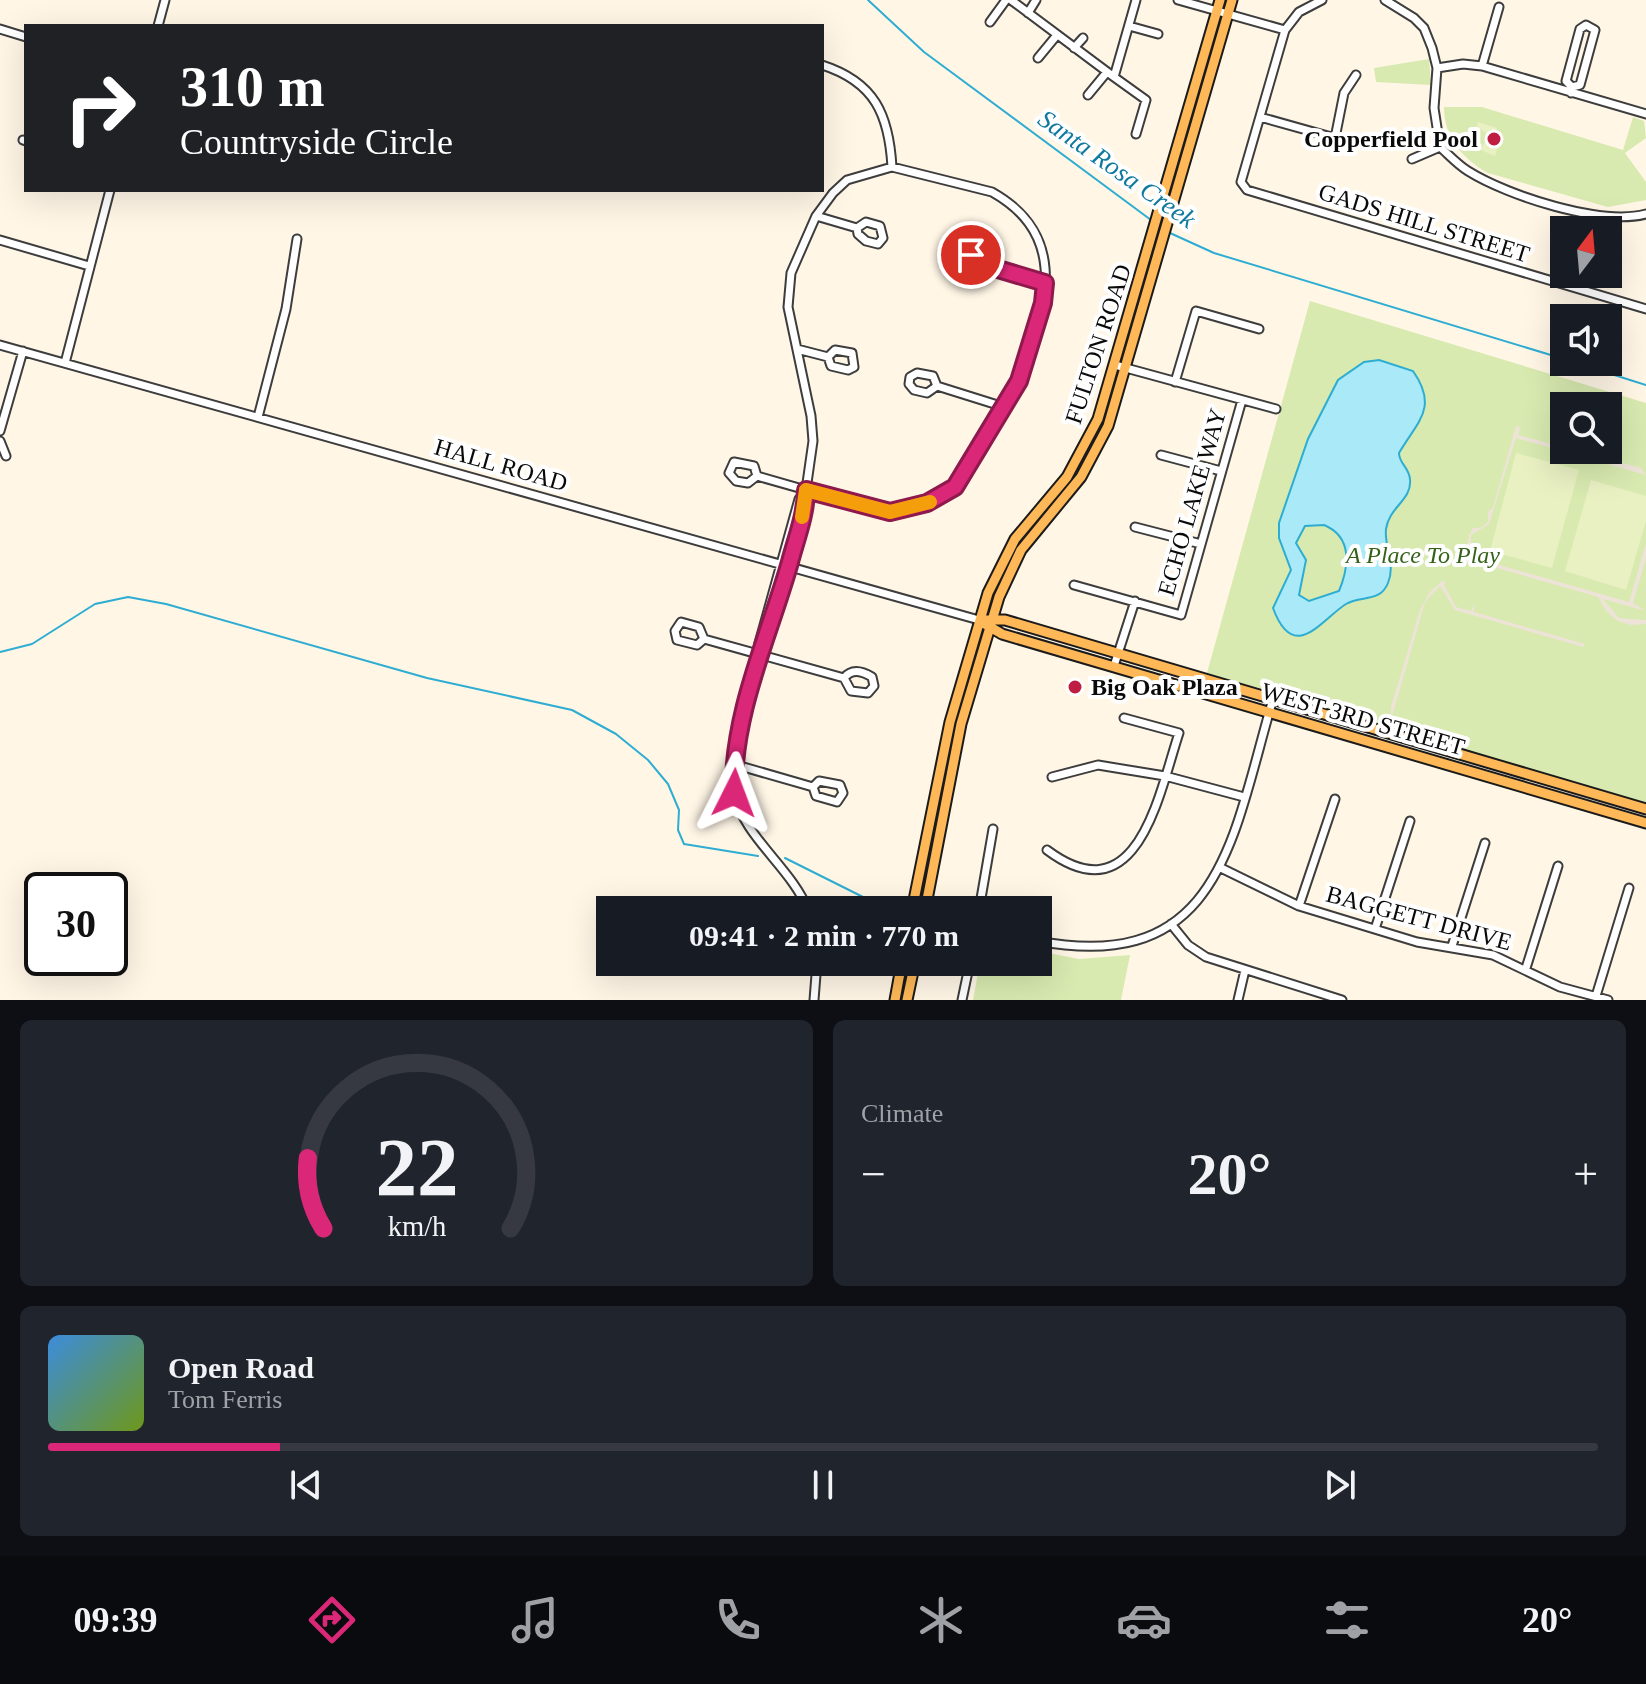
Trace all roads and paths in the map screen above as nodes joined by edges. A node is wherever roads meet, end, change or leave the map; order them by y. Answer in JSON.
{"nodes":[{"id":1,"x":165,"y":0,"type":"edge"},
{"id":2,"x":1008,"y":0,"type":"edge"},
{"id":3,"x":1036,"y":0,"type":"edge"},
{"id":4,"x":1136,"y":0,"type":"edge"},
{"id":5,"x":1178,"y":0,"type":"edge"},
{"id":6,"x":1220,"y":0,"type":"edge"},
{"id":7,"x":1232,"y":0,"type":"edge"},
{"id":8,"x":1298,"y":0,"type":"edge"},
{"id":9,"x":1322,"y":0,"type":"edge"},
{"id":10,"x":1389,"y":1,"type":"edge"},
{"id":11,"x":1499,"y":7,"type":"dead end"},
{"id":12,"x":1217,"y":11,"type":"junction"},
{"id":13,"x":1299,"y":12,"type":"junction"},
{"id":14,"x":1028,"y":13,"type":"junction"},
{"id":15,"x":1228,"y":14,"type":"junction"},
{"id":16,"x":990,"y":22,"type":"dead end"},
{"id":17,"x":159,"y":24,"type":"edge"},
{"id":18,"x":1129,"y":26,"type":"junction"},
{"id":19,"x":0,"y":29,"type":"edge"},
{"id":20,"x":1285,"y":30,"type":"junction"},
{"id":21,"x":1158,"y":34,"type":"dead end"},
{"id":22,"x":1057,"y":35,"type":"junction"},
{"id":23,"x":24,"y":36,"type":"edge"},
{"id":24,"x":1083,"y":38,"type":"dead end"},
{"id":25,"x":1074,"y":48,"type":"junction"},
{"id":26,"x":1038,"y":58,"type":"dead end"},
{"id":27,"x":824,"y":66,"type":"edge"},
{"id":28,"x":1482,"y":66,"type":"junction"},
{"id":29,"x":1437,"y":68,"type":"junction"},
{"id":30,"x":1110,"y":74,"type":"junction"},
{"id":31,"x":1356,"y":75,"type":"dead end"},
{"id":32,"x":1572,"y":90,"type":"junction"},
{"id":33,"x":1088,"y":95,"type":"dead end"},
{"id":34,"x":1646,"y":114,"type":"edge"},
{"id":35,"x":1260,"y":117,"type":"junction"},
{"id":36,"x":1136,"y":134,"type":"dead end"},
{"id":37,"x":1440,"y":147,"type":"junction"},
{"id":38,"x":1412,"y":159,"type":"dead end"},
{"id":39,"x":892,"y":167,"type":"junction"},
{"id":40,"x":109,"y":192,"type":"edge"},
{"id":41,"x":1646,"y":214,"type":"edge"},
{"id":42,"x":816,"y":216,"type":"junction"},
{"id":43,"x":857,"y":228,"type":"dead end"},
{"id":44,"x":297,"y":239,"type":"dead end"},
{"id":45,"x":0,"y":240,"type":"edge"},
{"id":46,"x":1156,"y":244,"type":"junction"},
{"id":47,"x":971,"y":261,"type":"dead end"},
{"id":48,"x":89,"y":266,"type":"junction"},
{"id":49,"x":1045,"y":283,"type":"junction"},
{"id":50,"x":1646,"y":309,"type":"edge"},
{"id":51,"x":1259,"y":329,"type":"dead end"},
{"id":52,"x":0,"y":345,"type":"edge"},
{"id":53,"x":797,"y":349,"type":"junction"},
{"id":54,"x":23,"y":351,"type":"junction"},
{"id":55,"x":828,"y":357,"type":"dead end"},
{"id":56,"x":65,"y":363,"type":"junction"},
{"id":57,"x":1115,"y":365,"type":"junction"},
{"id":58,"x":1126,"y":368,"type":"junction"},
{"id":59,"x":1175,"y":382,"type":"junction"},
{"id":60,"x":937,"y":386,"type":"dead end"},
{"id":61,"x":1242,"y":400,"type":"junction"},
{"id":62,"x":1004,"y":407,"type":"junction"},
{"id":63,"x":1276,"y":409,"type":"dead end"},
{"id":64,"x":258,"y":417,"type":"junction"},
{"id":65,"x":0,"y":431,"type":"edge"},
{"id":66,"x":0,"y":441,"type":"edge"},
{"id":67,"x":1161,"y":455,"type":"dead end"},
{"id":68,"x":6,"y":456,"type":"dead end"},
{"id":69,"x":1221,"y":471,"type":"junction"},
{"id":70,"x":757,"y":476,"type":"dead end"},
{"id":71,"x":806,"y":490,"type":"junction"},
{"id":72,"x":1135,"y":527,"type":"dead end"},
{"id":73,"x":1201,"y":544,"type":"junction"},
{"id":74,"x":784,"y":565,"type":"junction"},
{"id":75,"x":1074,"y":585,"type":"dead end"},
{"id":76,"x":1135,"y":601,"type":"junction"},
{"id":77,"x":979,"y":620,"type":"junction"},
{"id":78,"x":990,"y":624,"type":"junction"},
{"id":79,"x":704,"y":639,"type":"dead end"},
{"id":80,"x":760,"y":654,"type":"junction"},
{"id":81,"x":1119,"y":654,"type":"junction"},
{"id":82,"x":1114,"y":666,"type":"junction"},
{"id":83,"x":844,"y":678,"type":"dead end"},
{"id":84,"x":1273,"y":699,"type":"junction"},
{"id":85,"x":1269,"y":712,"type":"junction"},
{"id":86,"x":1124,"y":718,"type":"dead end"},
{"id":87,"x":733,"y":764,"type":"junction"},
{"id":88,"x":1165,"y":776,"type":"junction"},
{"id":89,"x":1052,"y":777,"type":"dead end"},
{"id":90,"x":813,"y":787,"type":"dead end"},
{"id":91,"x":1244,"y":797,"type":"junction"},
{"id":92,"x":1335,"y":799,"type":"dead end"},
{"id":93,"x":1646,"y":809,"type":"edge"},
{"id":94,"x":1410,"y":821,"type":"dead end"},
{"id":95,"x":1646,"y":823,"type":"edge"},
{"id":96,"x":993,"y":829,"type":"dead end"},
{"id":97,"x":1485,"y":843,"type":"dead end"},
{"id":98,"x":1047,"y":850,"type":"dead end"},
{"id":99,"x":1558,"y":866,"type":"dead end"},
{"id":100,"x":1221,"y":868,"type":"junction"},
{"id":101,"x":1629,"y":888,"type":"dead end"},
{"id":102,"x":802,"y":896,"type":"edge"},
{"id":103,"x":915,"y":896,"type":"edge"},
{"id":104,"x":928,"y":896,"type":"edge"},
{"id":105,"x":981,"y":896,"type":"edge"},
{"id":106,"x":1299,"y":906,"type":"junction"},
{"id":107,"x":1171,"y":924,"type":"junction"},
{"id":108,"x":1375,"y":929,"type":"junction"},
{"id":109,"x":1052,"y":943,"type":"edge"},
{"id":110,"x":1452,"y":946,"type":"junction"},
{"id":111,"x":1526,"y":968,"type":"junction"},
{"id":112,"x":1245,"y":970,"type":"junction"},
{"id":113,"x":816,"y":976,"type":"edge"},
{"id":114,"x":899,"y":976,"type":"edge"},
{"id":115,"x":912,"y":976,"type":"edge"},
{"id":116,"x":967,"y":976,"type":"edge"},
{"id":117,"x":1596,"y":996,"type":"junction"},
{"id":118,"x":1322,"y":997,"type":"edge"},
{"id":119,"x":814,"y":1000,"type":"edge"},
{"id":120,"x":895,"y":1000,"type":"edge"},
{"id":121,"x":907,"y":1000,"type":"edge"},
{"id":122,"x":962,"y":1000,"type":"edge"},
{"id":123,"x":1238,"y":1000,"type":"edge"},
{"id":124,"x":1342,"y":1000,"type":"edge"},
{"id":125,"x":1608,"y":1000,"type":"edge"}],
"edges":[{"from":1,"to":17,"type":"street"},
{"from":2,"to":14,"type":"street"},
{"from":2,"to":16,"type":"street"},
{"from":3,"to":14,"type":"street"},
{"from":4,"to":18,"type":"street"},
{"from":5,"to":12,"type":"street"},
{"from":6,"to":12,"type":"main road","name":"FULTON ROAD"},
{"from":7,"to":15,"type":"main road","name":"FULTON ROAD"},
{"from":8,"to":13,"type":"street"},
{"from":9,"to":13,"type":"street"},
{"from":10,"to":29,"type":"street"},
{"from":11,"to":28,"type":"street"},
{"from":12,"to":15,"type":"street"},
{"from":12,"to":46,"type":"main road","name":"FULTON ROAD"},
{"from":13,"to":20,"type":"street"},
{"from":14,"to":22,"type":"street"},
{"from":15,"to":20,"type":"street"},
{"from":15,"to":46,"type":"main road","name":"FULTON ROAD"},
{"from":18,"to":21,"type":"street"},
{"from":18,"to":30,"type":"street"},
{"from":19,"to":23,"type":"street"},
{"from":20,"to":35,"type":"street"},
{"from":22,"to":25,"type":"street"},
{"from":22,"to":26,"type":"street"},
{"from":24,"to":25,"type":"street"},
{"from":25,"to":30,"type":"street"},
{"from":27,"to":39,"type":"street"},
{"from":28,"to":29,"type":"street"},
{"from":28,"to":32,"type":"street"},
{"from":29,"to":37,"type":"street"},
{"from":30,"to":33,"type":"street"},
{"from":30,"to":36,"type":"street"},
{"from":31,"to":35,"type":"street"},
{"from":32,"to":32,"type":"street"},
{"from":32,"to":34,"type":"street"},
{"from":35,"to":50,"type":"street","name":"GADS HILL STREET"},
{"from":37,"to":38,"type":"street"},
{"from":37,"to":41,"type":"street"},
{"from":39,"to":42,"type":"street"},
{"from":39,"to":49,"type":"street"},
{"from":40,"to":48,"type":"street"},
{"from":42,"to":43,"type":"street"},
{"from":42,"to":53,"type":"street"},
{"from":44,"to":64,"type":"street"},
{"from":45,"to":48,"type":"street"},
{"from":46,"to":57,"type":"main road","name":"FULTON ROAD"},
{"from":46,"to":58,"type":"main road","name":"FULTON ROAD"},
{"from":47,"to":49,"type":"street"},
{"from":48,"to":56,"type":"street"},
{"from":49,"to":62,"type":"street"},
{"from":51,"to":59,"type":"street"},
{"from":52,"to":54,"type":"street","name":"HALL ROAD"},
{"from":53,"to":55,"type":"street"},
{"from":53,"to":71,"type":"street"},
{"from":54,"to":56,"type":"street","name":"HALL ROAD"},
{"from":54,"to":65,"type":"street"},
{"from":56,"to":64,"type":"street","name":"HALL ROAD"},
{"from":57,"to":58,"type":"street"},
{"from":57,"to":77,"type":"main road","name":"FULTON ROAD"},
{"from":58,"to":59,"type":"street"},
{"from":58,"to":78,"type":"main road","name":"FULTON ROAD"},
{"from":59,"to":61,"type":"street"},
{"from":60,"to":62,"type":"street"},
{"from":61,"to":63,"type":"street"},
{"from":61,"to":69,"type":"street","name":"ECHO LAKE WAY"},
{"from":62,"to":71,"type":"street"},
{"from":64,"to":74,"type":"street","name":"HALL ROAD"},
{"from":66,"to":68,"type":"street"},
{"from":67,"to":69,"type":"street"},
{"from":69,"to":73,"type":"street","name":"ECHO LAKE WAY"},
{"from":70,"to":71,"type":"street"},
{"from":71,"to":74,"type":"street"},
{"from":72,"to":73,"type":"street"},
{"from":73,"to":76,"type":"street","name":"ECHO LAKE WAY"},
{"from":74,"to":77,"type":"street","name":"HALL ROAD"},
{"from":74,"to":80,"type":"street"},
{"from":75,"to":76,"type":"street"},
{"from":76,"to":81,"type":"street"},
{"from":77,"to":78,"type":"main road","name":"WEST 3RD STREET"},
{"from":77,"to":103,"type":"main road","name":"FULTON ROAD"},
{"from":78,"to":81,"type":"main road","name":"WEST 3RD STREET"},
{"from":78,"to":82,"type":"main road","name":"WEST 3RD STREET"},
{"from":78,"to":104,"type":"main road","name":"FULTON ROAD"},
{"from":79,"to":80,"type":"street"},
{"from":80,"to":83,"type":"street"},
{"from":80,"to":87,"type":"street"},
{"from":81,"to":82,"type":"street"},
{"from":81,"to":84,"type":"main road","name":"WEST 3RD STREET"},
{"from":82,"to":85,"type":"main road","name":"WEST 3RD STREET"},
{"from":84,"to":85,"type":"street"},
{"from":84,"to":93,"type":"main road","name":"WEST 3RD STREET"},
{"from":85,"to":91,"type":"street"},
{"from":85,"to":95,"type":"main road","name":"WEST 3RD STREET"},
{"from":86,"to":88,"type":"street"},
{"from":87,"to":90,"type":"street"},
{"from":87,"to":102,"type":"street"},
{"from":88,"to":89,"type":"street"},
{"from":88,"to":91,"type":"street"},
{"from":88,"to":98,"type":"street"},
{"from":91,"to":100,"type":"street"},
{"from":92,"to":106,"type":"street"},
{"from":94,"to":108,"type":"street"},
{"from":96,"to":105,"type":"street"},
{"from":97,"to":110,"type":"street"},
{"from":99,"to":111,"type":"street"},
{"from":100,"to":106,"type":"street","name":"BAGGETT DRIVE"},
{"from":100,"to":107,"type":"street"},
{"from":101,"to":117,"type":"street"},
{"from":106,"to":108,"type":"street","name":"BAGGETT DRIVE"},
{"from":107,"to":109,"type":"street"},
{"from":107,"to":112,"type":"street"},
{"from":108,"to":110,"type":"street","name":"BAGGETT DRIVE"},
{"from":110,"to":111,"type":"street","name":"BAGGETT DRIVE"},
{"from":111,"to":117,"type":"street","name":"BAGGETT DRIVE"},
{"from":112,"to":118,"type":"street"},
{"from":112,"to":123,"type":"street"},
{"from":113,"to":119,"type":"street"},
{"from":114,"to":120,"type":"main road"},
{"from":115,"to":121,"type":"main road"},
{"from":116,"to":122,"type":"street"},
{"from":117,"to":125,"type":"street","name":"BAGGETT DRIVE"},
{"from":118,"to":124,"type":"street"}]}
